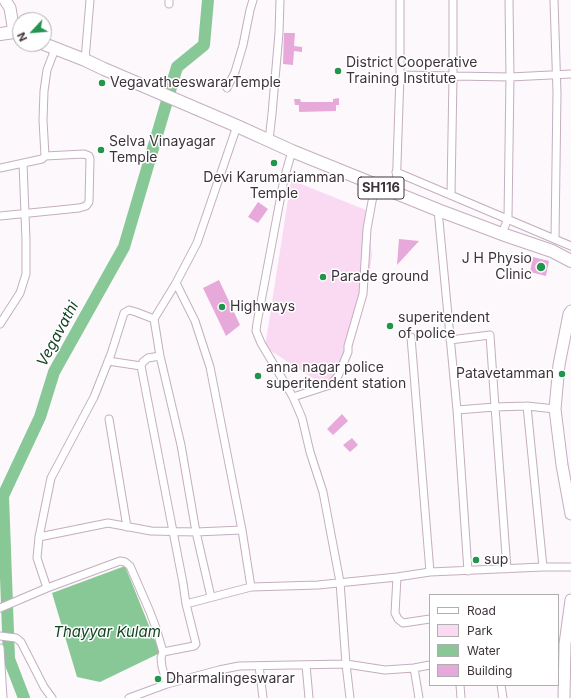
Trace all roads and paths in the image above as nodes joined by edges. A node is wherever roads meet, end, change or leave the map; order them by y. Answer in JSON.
{"nodes":[{"id":1,"x":5,"y":0,"type":"edge"},
{"id":2,"x":90,"y":0,"type":"edge"},
{"id":3,"x":253,"y":0,"type":"edge"},
{"id":4,"x":280,"y":0,"type":"edge"},
{"id":5,"x":400,"y":0,"type":"edge"},
{"id":6,"x":453,"y":0,"type":"edge"},
{"id":7,"x":509,"y":0,"type":"edge"},
{"id":8,"x":554,"y":0,"type":"edge"},
{"id":9,"x":12,"y":15,"type":"edge"},
{"id":10,"x":12,"y":33,"type":"edge"},
{"id":11,"x":0,"y":34,"type":"edge"},
{"id":12,"x":52,"y":48,"type":"edge"},
{"id":13,"x":55,"y":49,"type":"junction"},
{"id":14,"x":85,"y":60,"type":"junction"},
{"id":15,"x":400,"y":74,"type":"junction"},
{"id":16,"x":571,"y":74,"type":"edge"},
{"id":17,"x":557,"y":75,"type":"junction"},
{"id":18,"x":453,"y":76,"type":"junction"},
{"id":19,"x":510,"y":77,"type":"junction"},
{"id":20,"x":227,"y":88,"type":"dead end"},
{"id":21,"x":237,"y":126,"type":"junction"},
{"id":22,"x":269,"y":140,"type":"junction"},
{"id":23,"x":292,"y":151,"type":"junction"},
{"id":24,"x":45,"y":156,"type":"junction"},
{"id":25,"x":23,"y":163,"type":"junction"},
{"id":26,"x":0,"y":168,"type":"edge"},
{"id":27,"x":396,"y":172,"type":"junction"},
{"id":28,"x":375,"y":185,"type":"junction"},
{"id":29,"x":396,"y":194,"type":"junction"},
{"id":30,"x":451,"y":194,"type":"junction"},
{"id":31,"x":438,"y":210,"type":"junction"},
{"id":32,"x":25,"y":213,"type":"junction"},
{"id":33,"x":0,"y":216,"type":"edge"},
{"id":34,"x":508,"y":218,"type":"junction"},
{"id":35,"x":502,"y":234,"type":"junction"},
{"id":36,"x":555,"y":238,"type":"junction"},
{"id":37,"x":571,"y":246,"type":"edge"},
{"id":38,"x":571,"y":261,"type":"edge"},
{"id":39,"x":176,"y":283,"type":"junction"},
{"id":40,"x":571,"y":311,"type":"edge"},
{"id":41,"x":154,"y":319,"type":"junction"},
{"id":42,"x":0,"y":324,"type":"edge"},
{"id":43,"x":411,"y":337,"type":"dead end"},
{"id":44,"x":450,"y":340,"type":"junction"},
{"id":45,"x":160,"y":356,"type":"junction"},
{"id":46,"x":108,"y":362,"type":"junction"},
{"id":47,"x":141,"y":366,"type":"junction"},
{"id":48,"x":293,"y":398,"type":"junction"},
{"id":49,"x":527,"y":406,"type":"junction"},
{"id":50,"x":495,"y":407,"type":"junction"},
{"id":51,"x":555,"y":409,"type":"junction"},
{"id":52,"x":457,"y":410,"type":"junction"},
{"id":53,"x":109,"y":419,"type":"dead end"},
{"id":54,"x":571,"y":514,"type":"edge"},
{"id":55,"x":127,"y":527,"type":"junction"},
{"id":56,"x":242,"y":530,"type":"junction"},
{"id":57,"x":173,"y":531,"type":"junction"},
{"id":58,"x":196,"y":532,"type":"junction"},
{"id":59,"x":39,"y":537,"type":"junction"},
{"id":60,"x":543,"y":567,"type":"junction"},
{"id":61,"x":571,"y":567,"type":"edge"},
{"id":62,"x":507,"y":569,"type":"junction"},
{"id":63,"x":468,"y":571,"type":"junction"},
{"id":64,"x":430,"y":572,"type":"junction"},
{"id":65,"x":397,"y":577,"type":"junction"},
{"id":66,"x":340,"y":582,"type":"junction"},
{"id":67,"x":251,"y":587,"type":"junction"},
{"id":68,"x":48,"y":588,"type":"junction"},
{"id":69,"x":211,"y":598,"type":"junction"},
{"id":70,"x":571,"y":600,"type":"edge"},
{"id":71,"x":186,"y":604,"type":"junction"},
{"id":72,"x":0,"y":608,"type":"edge"},
{"id":73,"x":429,"y":619,"type":"edge"},
{"id":74,"x":2,"y":636,"type":"edge"},
{"id":75,"x":565,"y":645,"type":"edge"},
{"id":76,"x":0,"y":648,"type":"edge"},
{"id":77,"x":162,"y":652,"type":"junction"},
{"id":78,"x":346,"y":664,"type":"junction"},
{"id":79,"x":306,"y":665,"type":"junction"},
{"id":80,"x":429,"y":665,"type":"edge"},
{"id":81,"x":260,"y":666,"type":"junction"},
{"id":82,"x":414,"y":668,"type":"junction"},
{"id":83,"x":167,"y":684,"type":"junction"},
{"id":84,"x":460,"y":686,"type":"edge"},
{"id":85,"x":501,"y":686,"type":"edge"},
{"id":86,"x":3,"y":698,"type":"edge"},
{"id":87,"x":52,"y":698,"type":"edge"},
{"id":88,"x":128,"y":698,"type":"edge"},
{"id":89,"x":263,"y":698,"type":"edge"},
{"id":90,"x":309,"y":698,"type":"edge"},
{"id":91,"x":350,"y":698,"type":"edge"},
{"id":92,"x":418,"y":698,"type":"edge"},
{"id":93,"x":461,"y":698,"type":"edge"},
{"id":94,"x":503,"y":698,"type":"edge"},
{"id":95,"x":564,"y":698,"type":"edge"}],
"edges":[{"from":1,"to":9,"type":"street"},
{"from":2,"to":14,"type":"street"},
{"from":3,"to":20,"type":"street"},
{"from":4,"to":22,"type":"street"},
{"from":5,"to":15,"type":"street"},
{"from":6,"to":18,"type":"street"},
{"from":7,"to":19,"type":"street"},
{"from":8,"to":17,"type":"street"},
{"from":10,"to":11,"type":"main road"},
{"from":12,"to":13,"type":"main road","number":"SH116"},
{"from":13,"to":14,"type":"main road","number":"SH116"},
{"from":13,"to":24,"type":"street"},
{"from":14,"to":21,"type":"main road","number":"SH116"},
{"from":15,"to":18,"type":"street"},
{"from":15,"to":27,"type":"street"},
{"from":16,"to":17,"type":"street"},
{"from":17,"to":19,"type":"street"},
{"from":17,"to":36,"type":"street"},
{"from":18,"to":19,"type":"street"},
{"from":18,"to":30,"type":"street"},
{"from":19,"to":34,"type":"street"},
{"from":21,"to":22,"type":"main road","number":"SH116"},
{"from":21,"to":39,"type":"street"},
{"from":22,"to":23,"type":"main road","number":"SH116"},
{"from":23,"to":28,"type":"main road","number":"SH116"},
{"from":23,"to":48,"type":"street"},
{"from":24,"to":25,"type":"street"},
{"from":24,"to":32,"type":"street"},
{"from":25,"to":26,"type":"street"},
{"from":25,"to":32,"type":"street"},
{"from":27,"to":29,"type":"street"},
{"from":27,"to":30,"type":"street"},
{"from":28,"to":29,"type":"main road","number":"SH116"},
{"from":28,"to":48,"type":"street"},
{"from":29,"to":31,"type":"main road","number":"SH116"},
{"from":30,"to":34,"type":"street"},
{"from":31,"to":35,"type":"main road","number":"SH116"},
{"from":31,"to":44,"type":"street"},
{"from":32,"to":33,"type":"street"},
{"from":32,"to":42,"type":"street"},
{"from":34,"to":35,"type":"street"},
{"from":34,"to":36,"type":"street"},
{"from":35,"to":38,"type":"main road","number":"SH116"},
{"from":36,"to":37,"type":"street"},
{"from":39,"to":41,"type":"street"},
{"from":39,"to":56,"type":"street"},
{"from":40,"to":51,"type":"street"},
{"from":41,"to":45,"type":"street"},
{"from":41,"to":46,"type":"street"},
{"from":43,"to":64,"type":"street"},
{"from":44,"to":50,"type":"street"},
{"from":44,"to":52,"type":"street"},
{"from":45,"to":47,"type":"street"},
{"from":45,"to":58,"type":"street"},
{"from":46,"to":47,"type":"street"},
{"from":46,"to":59,"type":"street"},
{"from":47,"to":57,"type":"street"},
{"from":48,"to":66,"type":"street"},
{"from":49,"to":50,"type":"street"},
{"from":49,"to":51,"type":"street"},
{"from":49,"to":60,"type":"street"},
{"from":50,"to":52,"type":"street"},
{"from":50,"to":62,"type":"street"},
{"from":51,"to":54,"type":"street"},
{"from":52,"to":63,"type":"street"},
{"from":53,"to":55,"type":"street"},
{"from":55,"to":57,"type":"street"},
{"from":55,"to":59,"type":"street"},
{"from":56,"to":58,"type":"street"},
{"from":56,"to":67,"type":"street"},
{"from":57,"to":58,"type":"street"},
{"from":57,"to":71,"type":"street"},
{"from":58,"to":69,"type":"street"},
{"from":59,"to":68,"type":"street"},
{"from":60,"to":61,"type":"street"},
{"from":60,"to":62,"type":"street"},
{"from":62,"to":63,"type":"street"},
{"from":63,"to":64,"type":"street"},
{"from":64,"to":65,"type":"street"},
{"from":65,"to":66,"type":"street"},
{"from":65,"to":73,"type":"street"},
{"from":66,"to":67,"type":"street"},
{"from":66,"to":78,"type":"street"},
{"from":67,"to":69,"type":"street"},
{"from":68,"to":72,"type":"street"},
{"from":68,"to":77,"type":"street"},
{"from":69,"to":71,"type":"street"},
{"from":70,"to":75,"type":"street"},
{"from":71,"to":77,"type":"street"},
{"from":74,"to":87,"type":"street"},
{"from":75,"to":95,"type":"street"},
{"from":76,"to":86,"type":"street"},
{"from":77,"to":83,"type":"street"},
{"from":78,"to":79,"type":"street"},
{"from":78,"to":82,"type":"street"},
{"from":78,"to":91,"type":"street"},
{"from":79,"to":81,"type":"street"},
{"from":79,"to":90,"type":"street"},
{"from":80,"to":82,"type":"street"},
{"from":81,"to":83,"type":"street"},
{"from":81,"to":89,"type":"street"},
{"from":82,"to":92,"type":"street"},
{"from":83,"to":88,"type":"street"},
{"from":84,"to":93,"type":"street"},
{"from":85,"to":94,"type":"street"}]}
